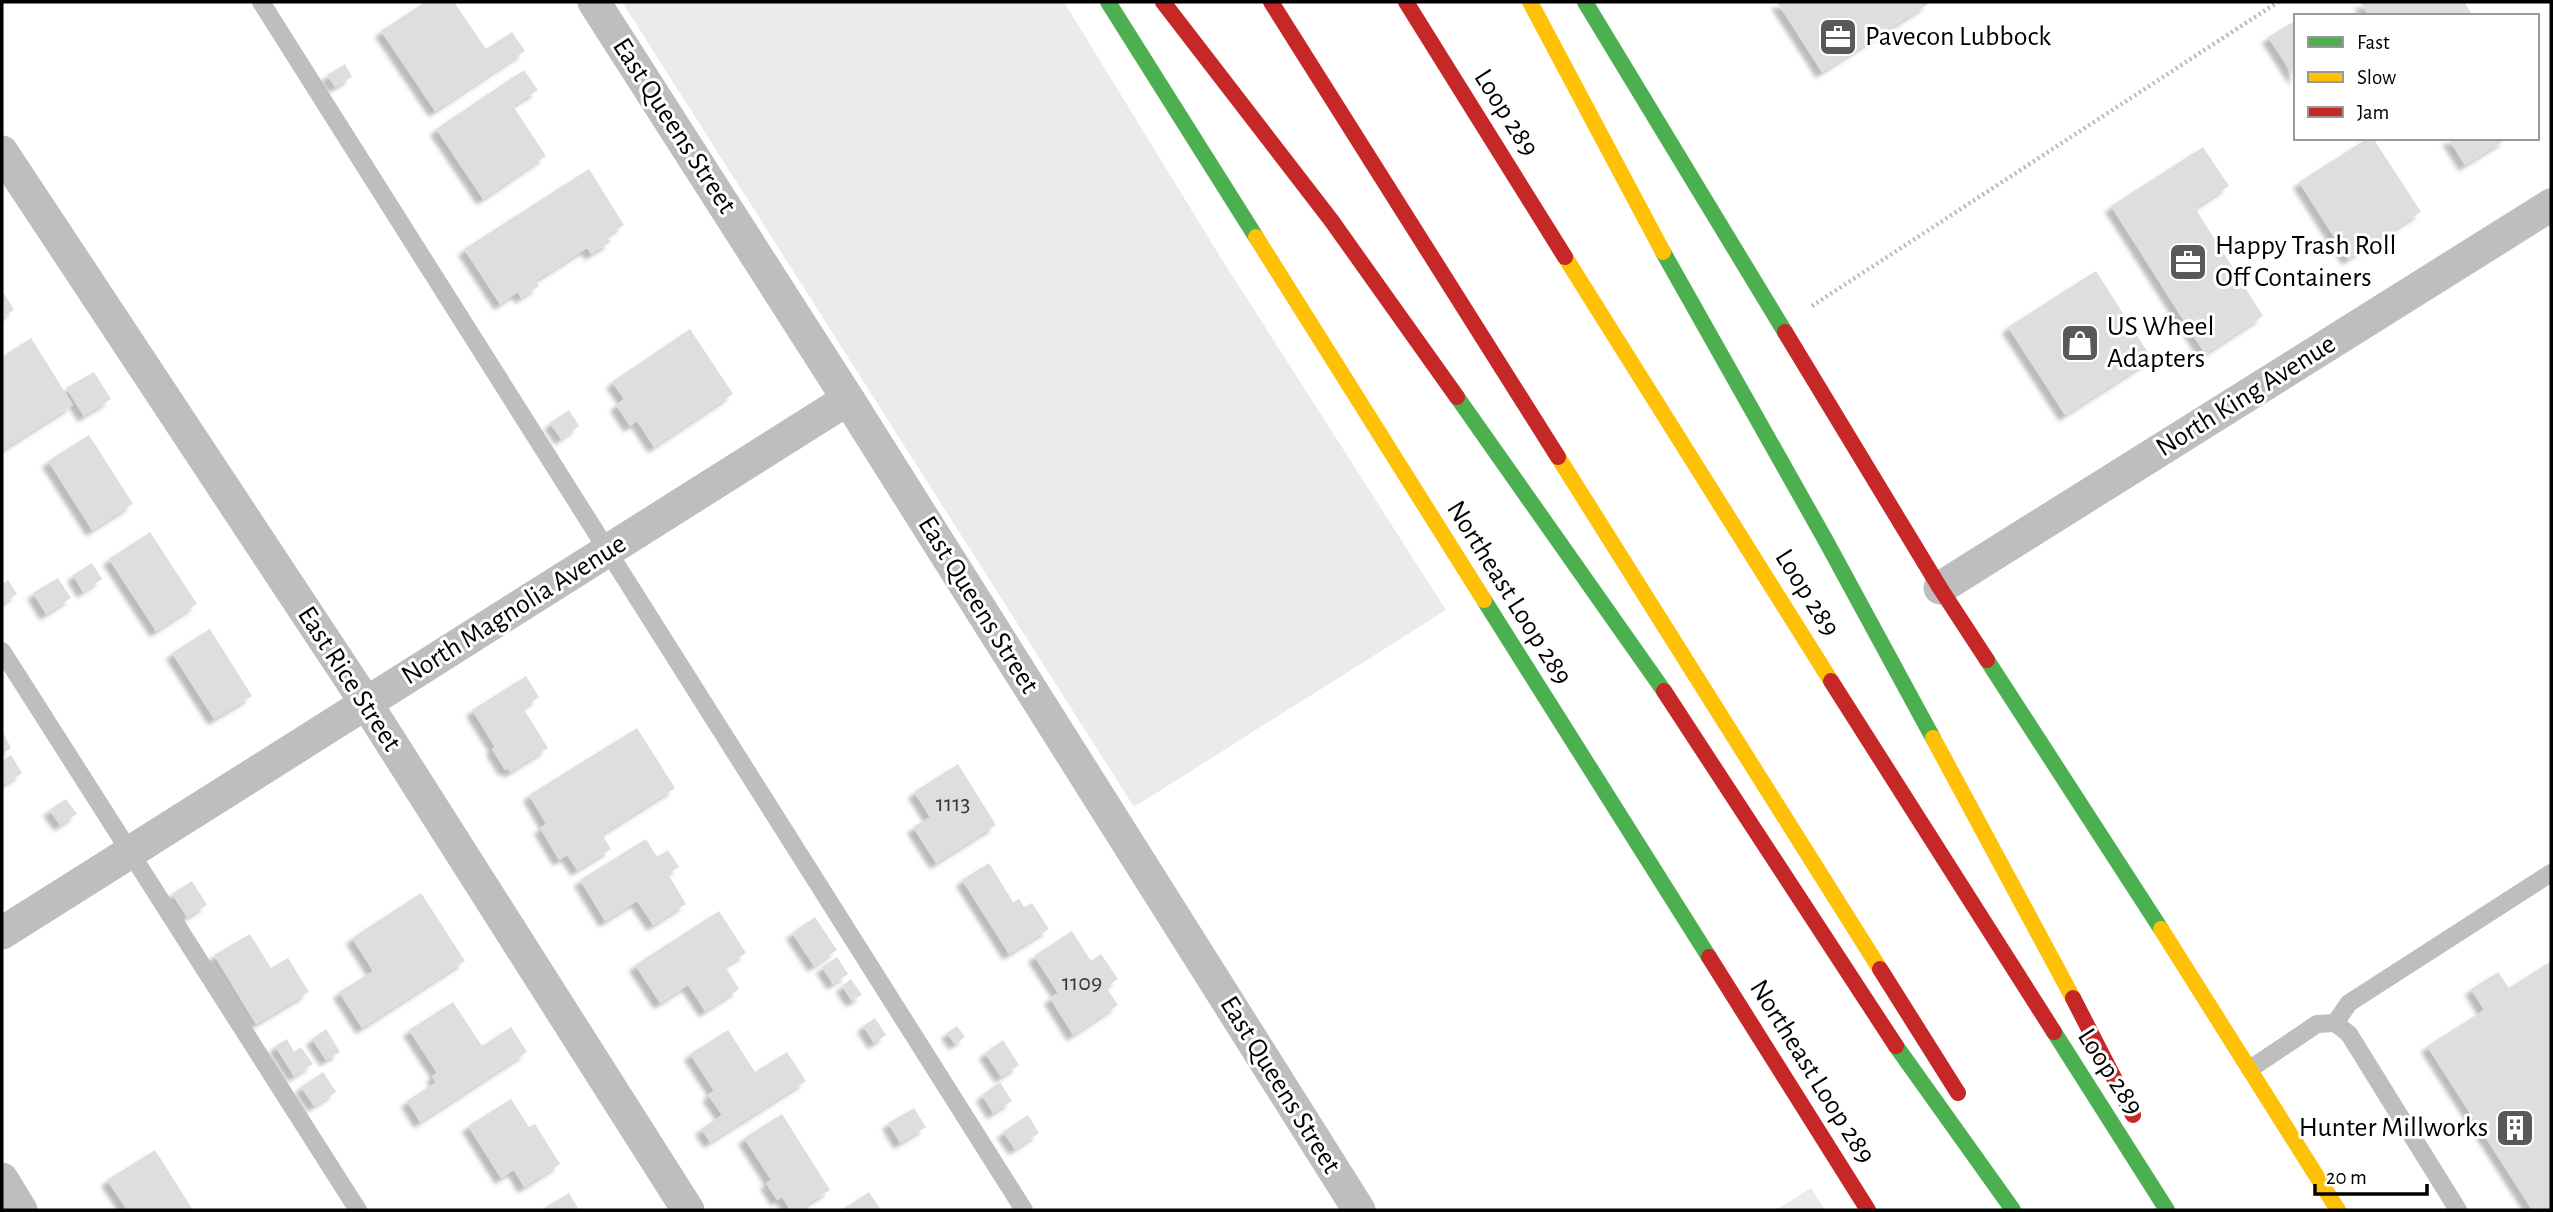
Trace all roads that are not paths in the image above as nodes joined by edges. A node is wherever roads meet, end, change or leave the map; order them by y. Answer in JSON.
{"nodes":[{"id":1,"x":261,"y":2,"type":"edge"},
{"id":2,"x":594,"y":2,"type":"edge"},
{"id":3,"x":1108,"y":2,"type":"edge"},
{"id":4,"x":1163,"y":2,"type":"edge"},
{"id":5,"x":1271,"y":2,"type":"edge"},
{"id":6,"x":1406,"y":2,"type":"edge"},
{"id":7,"x":1530,"y":2,"type":"edge"},
{"id":8,"x":1585,"y":2,"type":"edge"},
{"id":9,"x":2,"y":152,"type":"edge"},
{"id":10,"x":2551,"y":205,"type":"edge"},
{"id":11,"x":848,"y":399,"type":"junction"},
{"id":12,"x":607,"y":550,"type":"junction"},
{"id":13,"x":1940,"y":588,"type":"junction"},
{"id":14,"x":2,"y":651,"type":"edge"},
{"id":15,"x":366,"y":703,"type":"junction"},
{"id":16,"x":131,"y":851,"type":"junction"},
{"id":17,"x":2551,"y":873,"type":"edge"},
{"id":18,"x":2,"y":933,"type":"edge"},
{"id":19,"x":2335,"y":1023,"type":"junction"},
{"id":20,"x":2250,"y":1069,"type":"junction"},
{"id":21,"x":1966,"y":1105,"type":"dead end"},
{"id":22,"x":2138,"y":1125,"type":"dead end"},
{"id":23,"x":2163,"y":1174,"type":"dead end"},
{"id":24,"x":2,"y":1180,"type":"edge"},
{"id":25,"x":21,"y":1210,"type":"edge"},
{"id":26,"x":358,"y":1210,"type":"edge"},
{"id":27,"x":688,"y":1210,"type":"edge"},
{"id":28,"x":1024,"y":1210,"type":"edge"},
{"id":29,"x":1359,"y":1210,"type":"edge"},
{"id":30,"x":1868,"y":1210,"type":"edge"},
{"id":31,"x":2013,"y":1210,"type":"edge"},
{"id":32,"x":2167,"y":1210,"type":"edge"},
{"id":33,"x":2182,"y":1210,"type":"edge"},
{"id":34,"x":2337,"y":1210,"type":"edge"},
{"id":35,"x":2458,"y":1210,"type":"edge"}],
"edges":[{"from":1,"to":12,"type":"lane"},
{"from":2,"to":11,"type":"street","name":"East Queens Street"},
{"from":3,"to":30,"type":"main road","name":"Northeast Loop 289"},
{"from":4,"to":31,"type":"main road"},
{"from":5,"to":21,"type":"main road"},
{"from":6,"to":32,"type":"main road","name":"Loop 289"},
{"from":7,"to":22,"type":"main road"},
{"from":8,"to":13,"type":"main road"},
{"from":9,"to":15,"type":"street","name":"East Rice Street"},
{"from":10,"to":13,"type":"street","name":"North King Avenue"},
{"from":11,"to":12,"type":"street","name":"North Magnolia Avenue"},
{"from":11,"to":29,"type":"street","name":"East Queens Street"},
{"from":12,"to":15,"type":"street","name":"North Magnolia Avenue"},
{"from":12,"to":28,"type":"lane"},
{"from":13,"to":20,"type":"main road"},
{"from":14,"to":16,"type":"lane"},
{"from":15,"to":16,"type":"street","name":"North Magnolia Avenue"},
{"from":15,"to":27,"type":"street","name":"East Rice Street"},
{"from":16,"to":18,"type":"street","name":"North Magnolia Avenue"},
{"from":16,"to":26,"type":"lane"},
{"from":17,"to":19,"type":"lane"},
{"from":19,"to":20,"type":"lane"},
{"from":19,"to":35,"type":"lane"},
{"from":20,"to":34,"type":"main road"},
{"from":23,"to":33,"type":"main road"},
{"from":24,"to":25,"type":"street"}]}
